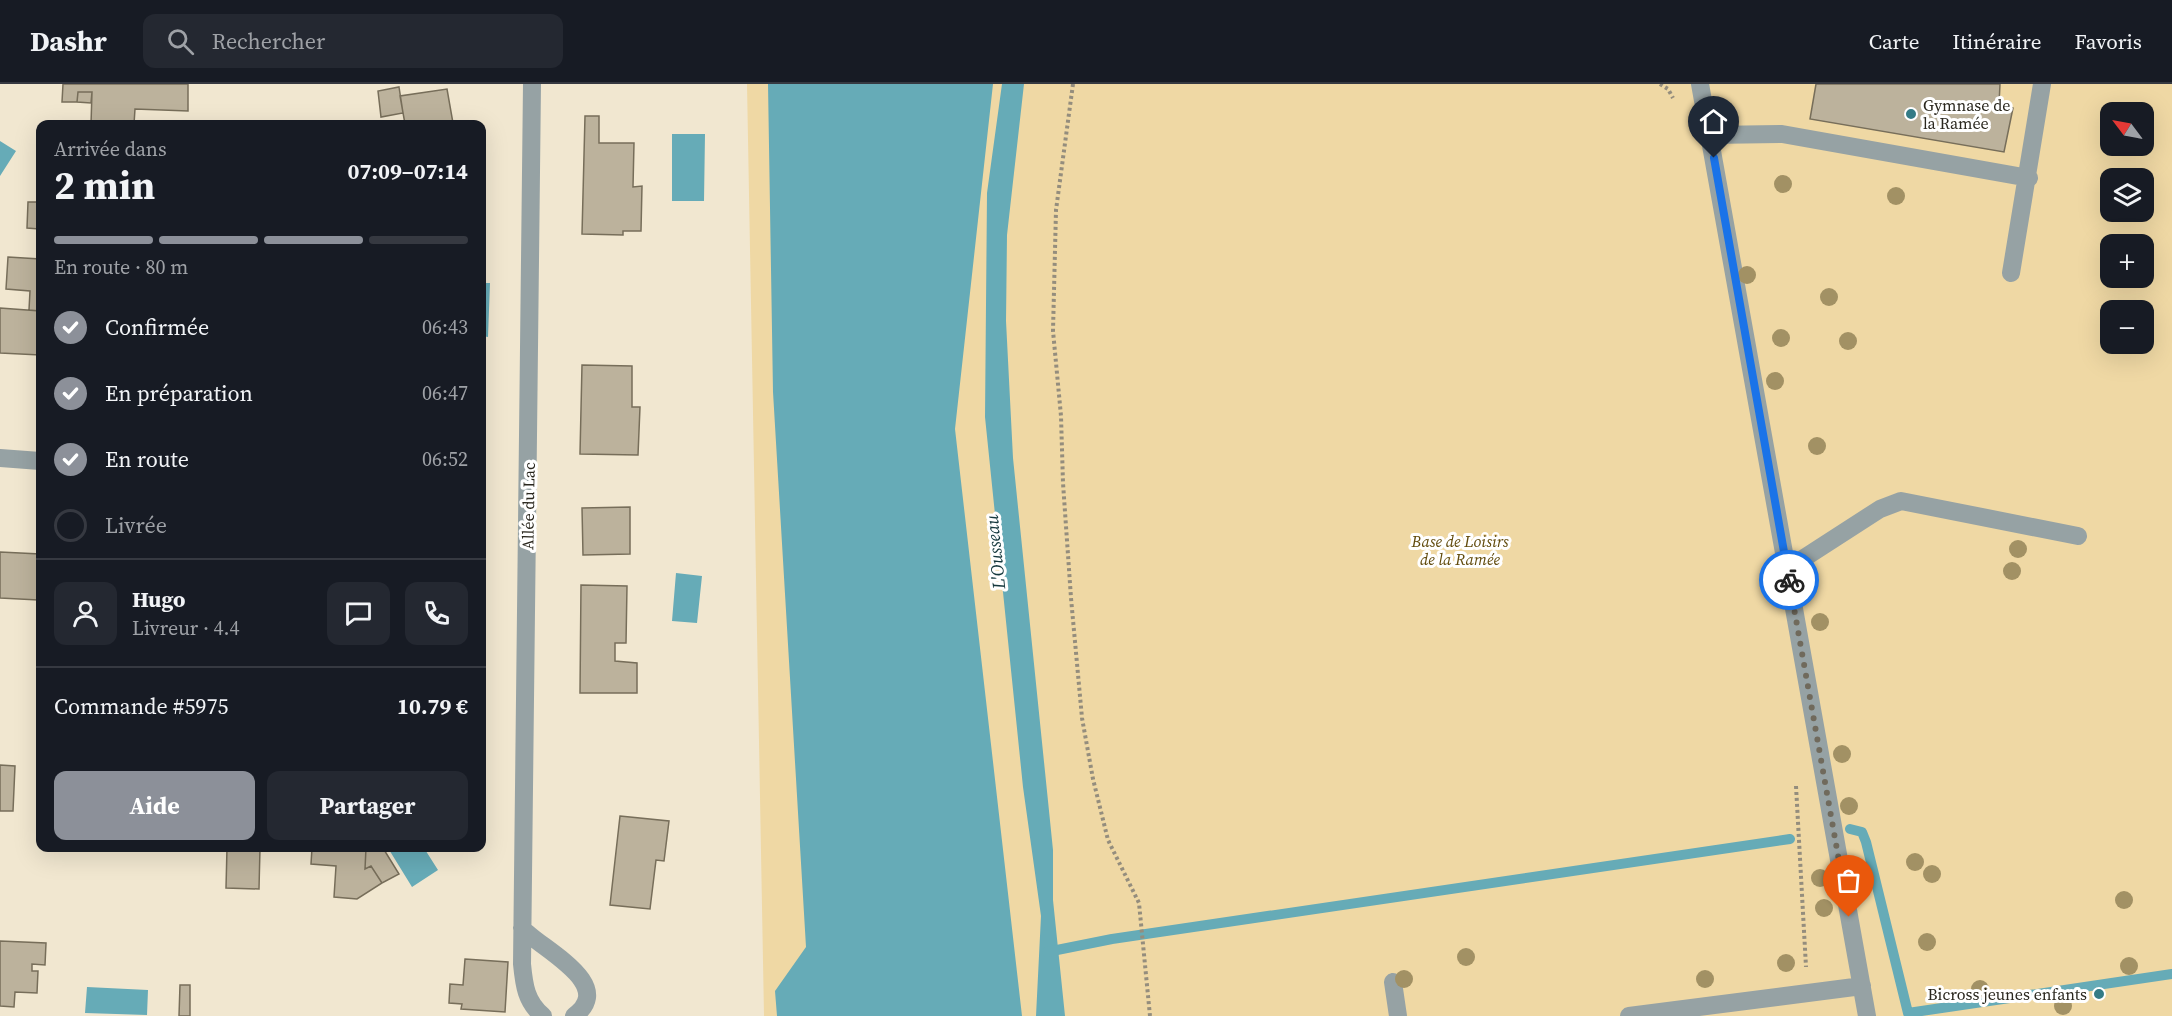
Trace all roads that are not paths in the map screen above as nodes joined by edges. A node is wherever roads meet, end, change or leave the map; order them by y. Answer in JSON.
{"nodes":[{"id":1,"x":532,"y":84,"type":"edge"},
{"id":2,"x":1700,"y":84,"type":"edge"},
{"id":3,"x":2042,"y":84,"type":"edge"},
{"id":4,"x":1710,"y":135,"type":"junction"},
{"id":5,"x":2029,"y":178,"type":"junction"},
{"id":6,"x":2011,"y":273,"type":"dead end"},
{"id":7,"x":0,"y":458,"type":"edge"},
{"id":8,"x":36,"y":461,"type":"edge"},
{"id":9,"x":2078,"y":536,"type":"dead end"},
{"id":10,"x":1787,"y":570,"type":"junction"},
{"id":11,"x":522,"y":928,"type":"junction"},
{"id":12,"x":1393,"y":982,"type":"dead end"},
{"id":13,"x":1862,"y":986,"type":"junction"},
{"id":14,"x":543,"y":1016,"type":"edge"},
{"id":15,"x":574,"y":1016,"type":"edge"},
{"id":16,"x":1398,"y":1016,"type":"edge"},
{"id":17,"x":1629,"y":1016,"type":"edge"},
{"id":18,"x":1867,"y":1016,"type":"edge"}],
"edges":[{"from":1,"to":11,"type":"street","name":"Allée du Lac"},
{"from":2,"to":4,"type":"street"},
{"from":3,"to":5,"type":"street"},
{"from":4,"to":5,"type":"street"},
{"from":4,"to":10,"type":"street"},
{"from":5,"to":6,"type":"street"},
{"from":7,"to":8,"type":"street"},
{"from":9,"to":10,"type":"street"},
{"from":10,"to":13,"type":"street"},
{"from":11,"to":14,"type":"street","name":"Allée du Lac"},
{"from":11,"to":15,"type":"street"},
{"from":12,"to":16,"type":"street"},
{"from":13,"to":17,"type":"street"},
{"from":13,"to":18,"type":"street"}]}
